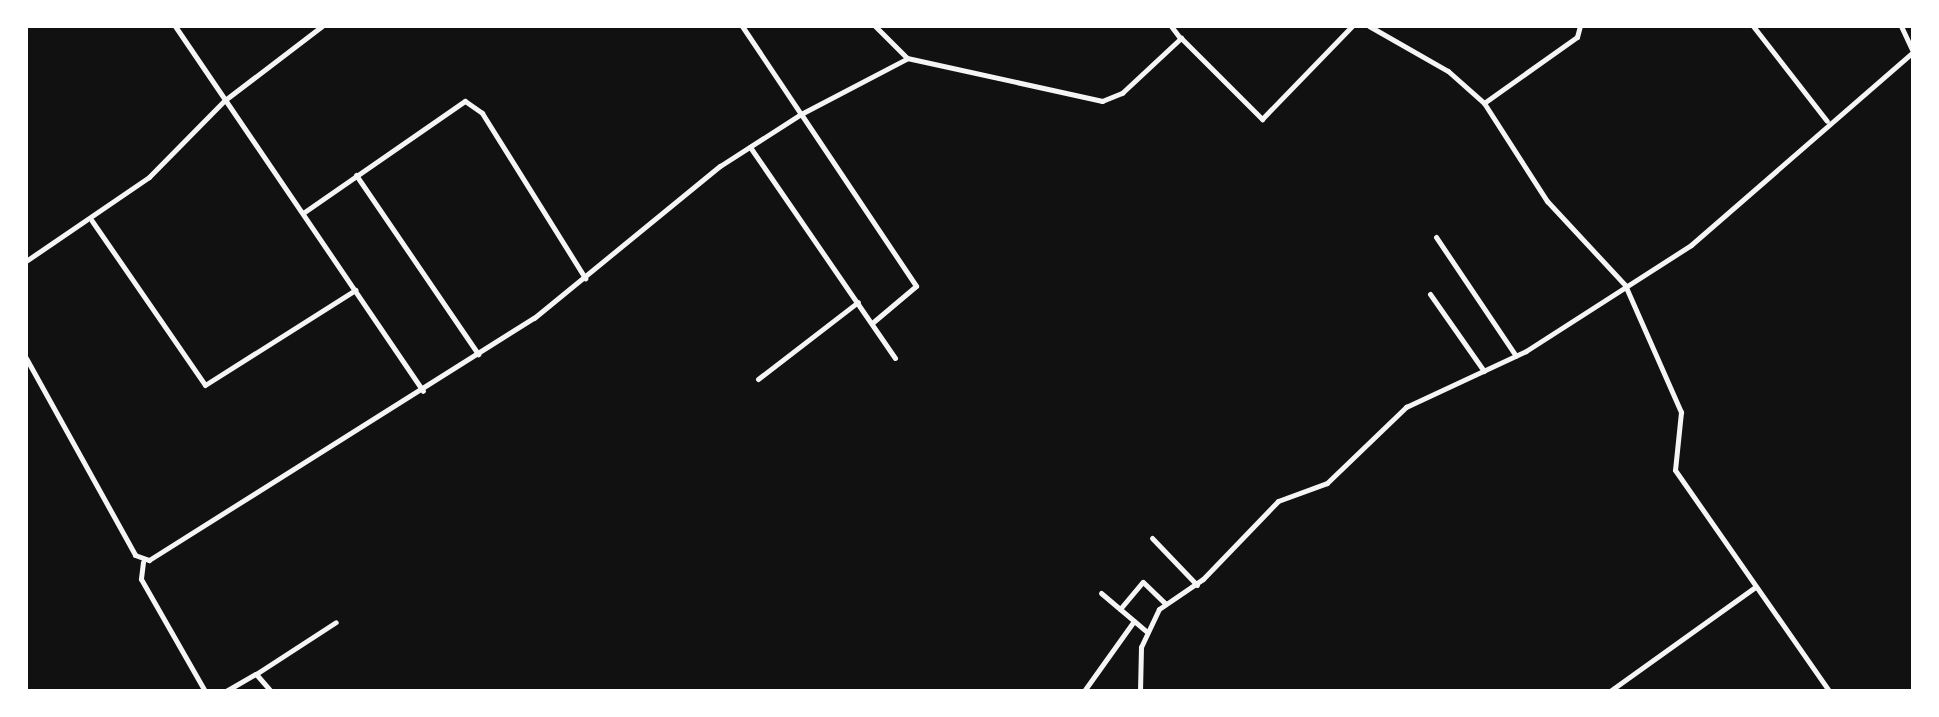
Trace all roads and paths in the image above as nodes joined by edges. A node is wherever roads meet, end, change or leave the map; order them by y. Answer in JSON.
{"nodes":[{"id":1,"x":175,"y":26,"type":"edge"},
{"id":2,"x":322,"y":26,"type":"edge"},
{"id":3,"x":742,"y":26,"type":"edge"},
{"id":4,"x":875,"y":26,"type":"edge"},
{"id":5,"x":1171,"y":26,"type":"edge"},
{"id":6,"x":1352,"y":26,"type":"edge"},
{"id":7,"x":1369,"y":26,"type":"edge"},
{"id":8,"x":1580,"y":26,"type":"edge"},
{"id":9,"x":1753,"y":26,"type":"edge"},
{"id":10,"x":1901,"y":26,"type":"edge"},
{"id":11,"x":1181,"y":38,"type":"junction"},
{"id":12,"x":1913,"y":52,"type":"edge"},
{"id":13,"x":907,"y":58,"type":"junction"},
{"id":14,"x":225,"y":100,"type":"junction"},
{"id":15,"x":1484,"y":103,"type":"junction"},
{"id":16,"x":801,"y":114,"type":"junction"},
{"id":17,"x":1827,"y":121,"type":"junction"},
{"id":18,"x":750,"y":147,"type":"junction"},
{"id":19,"x":356,"y":175,"type":"junction"},
{"id":20,"x":303,"y":213,"type":"junction"},
{"id":21,"x":92,"y":221,"type":"junction"},
{"id":22,"x":1436,"y":237,"type":"dead end"},
{"id":23,"x":26,"y":261,"type":"edge"},
{"id":24,"x":585,"y":278,"type":"junction"},
{"id":25,"x":1625,"y":285,"type":"junction"},
{"id":26,"x":355,"y":290,"type":"junction"},
{"id":27,"x":1430,"y":294,"type":"dead end"},
{"id":28,"x":858,"y":302,"type":"junction"},
{"id":29,"x":872,"y":323,"type":"junction"},
{"id":30,"x":478,"y":354,"type":"junction"},
{"id":31,"x":1516,"y":356,"type":"junction"},
{"id":32,"x":26,"y":358,"type":"edge"},
{"id":33,"x":895,"y":358,"type":"dead end"},
{"id":34,"x":1484,"y":371,"type":"junction"},
{"id":35,"x":758,"y":379,"type":"dead end"},
{"id":36,"x":423,"y":391,"type":"junction"},
{"id":37,"x":1152,"y":538,"type":"dead end"},
{"id":38,"x":143,"y":562,"type":"junction"},
{"id":39,"x":1197,"y":585,"type":"junction"},
{"id":40,"x":1755,"y":587,"type":"junction"},
{"id":41,"x":1101,"y":593,"type":"dead end"},
{"id":42,"x":1165,"y":603,"type":"junction"},
{"id":43,"x":1120,"y":609,"type":"junction"},
{"id":44,"x":1134,"y":621,"type":"junction"},
{"id":45,"x":336,"y":622,"type":"dead end"},
{"id":46,"x":1146,"y":631,"type":"junction"},
{"id":47,"x":256,"y":674,"type":"junction"},
{"id":48,"x":205,"y":691,"type":"edge"},
{"id":49,"x":226,"y":691,"type":"edge"},
{"id":50,"x":271,"y":691,"type":"edge"},
{"id":51,"x":1084,"y":691,"type":"edge"},
{"id":52,"x":1140,"y":691,"type":"edge"},
{"id":53,"x":1610,"y":691,"type":"edge"},
{"id":54,"x":1829,"y":691,"type":"edge"}],
"edges":[{"from":1,"to":14,"type":"street"},
{"from":2,"to":14,"type":"street"},
{"from":3,"to":16,"type":"street"},
{"from":4,"to":13,"type":"street"},
{"from":5,"to":11,"type":"street"},
{"from":6,"to":11,"type":"street"},
{"from":7,"to":15,"type":"street"},
{"from":8,"to":15,"type":"street"},
{"from":9,"to":17,"type":"street"},
{"from":10,"to":12,"type":"street"},
{"from":11,"to":13,"type":"street"},
{"from":12,"to":17,"type":"street"},
{"from":13,"to":16,"type":"street"},
{"from":14,"to":20,"type":"street"},
{"from":14,"to":21,"type":"street"},
{"from":15,"to":25,"type":"street"},
{"from":16,"to":18,"type":"street"},
{"from":16,"to":29,"type":"street"},
{"from":17,"to":25,"type":"street"},
{"from":18,"to":24,"type":"street"},
{"from":18,"to":28,"type":"street"},
{"from":19,"to":20,"type":"street"},
{"from":19,"to":24,"type":"street"},
{"from":19,"to":30,"type":"street"},
{"from":20,"to":26,"type":"street"},
{"from":21,"to":23,"type":"street"},
{"from":21,"to":26,"type":"street"},
{"from":22,"to":31,"type":"street"},
{"from":24,"to":30,"type":"street"},
{"from":25,"to":31,"type":"street"},
{"from":25,"to":40,"type":"street"},
{"from":26,"to":36,"type":"street"},
{"from":27,"to":34,"type":"street"},
{"from":28,"to":29,"type":"street"},
{"from":28,"to":35,"type":"street"},
{"from":29,"to":33,"type":"street"},
{"from":30,"to":36,"type":"street"},
{"from":31,"to":34,"type":"street"},
{"from":32,"to":38,"type":"street"},
{"from":34,"to":39,"type":"street"},
{"from":36,"to":38,"type":"street"},
{"from":37,"to":39,"type":"street"},
{"from":38,"to":48,"type":"street"},
{"from":39,"to":42,"type":"street"},
{"from":40,"to":53,"type":"street"},
{"from":40,"to":54,"type":"street"},
{"from":41,"to":43,"type":"street"},
{"from":42,"to":43,"type":"street"},
{"from":42,"to":46,"type":"street"},
{"from":43,"to":44,"type":"street"},
{"from":44,"to":46,"type":"street"},
{"from":44,"to":51,"type":"street"},
{"from":45,"to":47,"type":"street"},
{"from":46,"to":52,"type":"street"},
{"from":47,"to":49,"type":"street"},
{"from":47,"to":50,"type":"street"}]}
